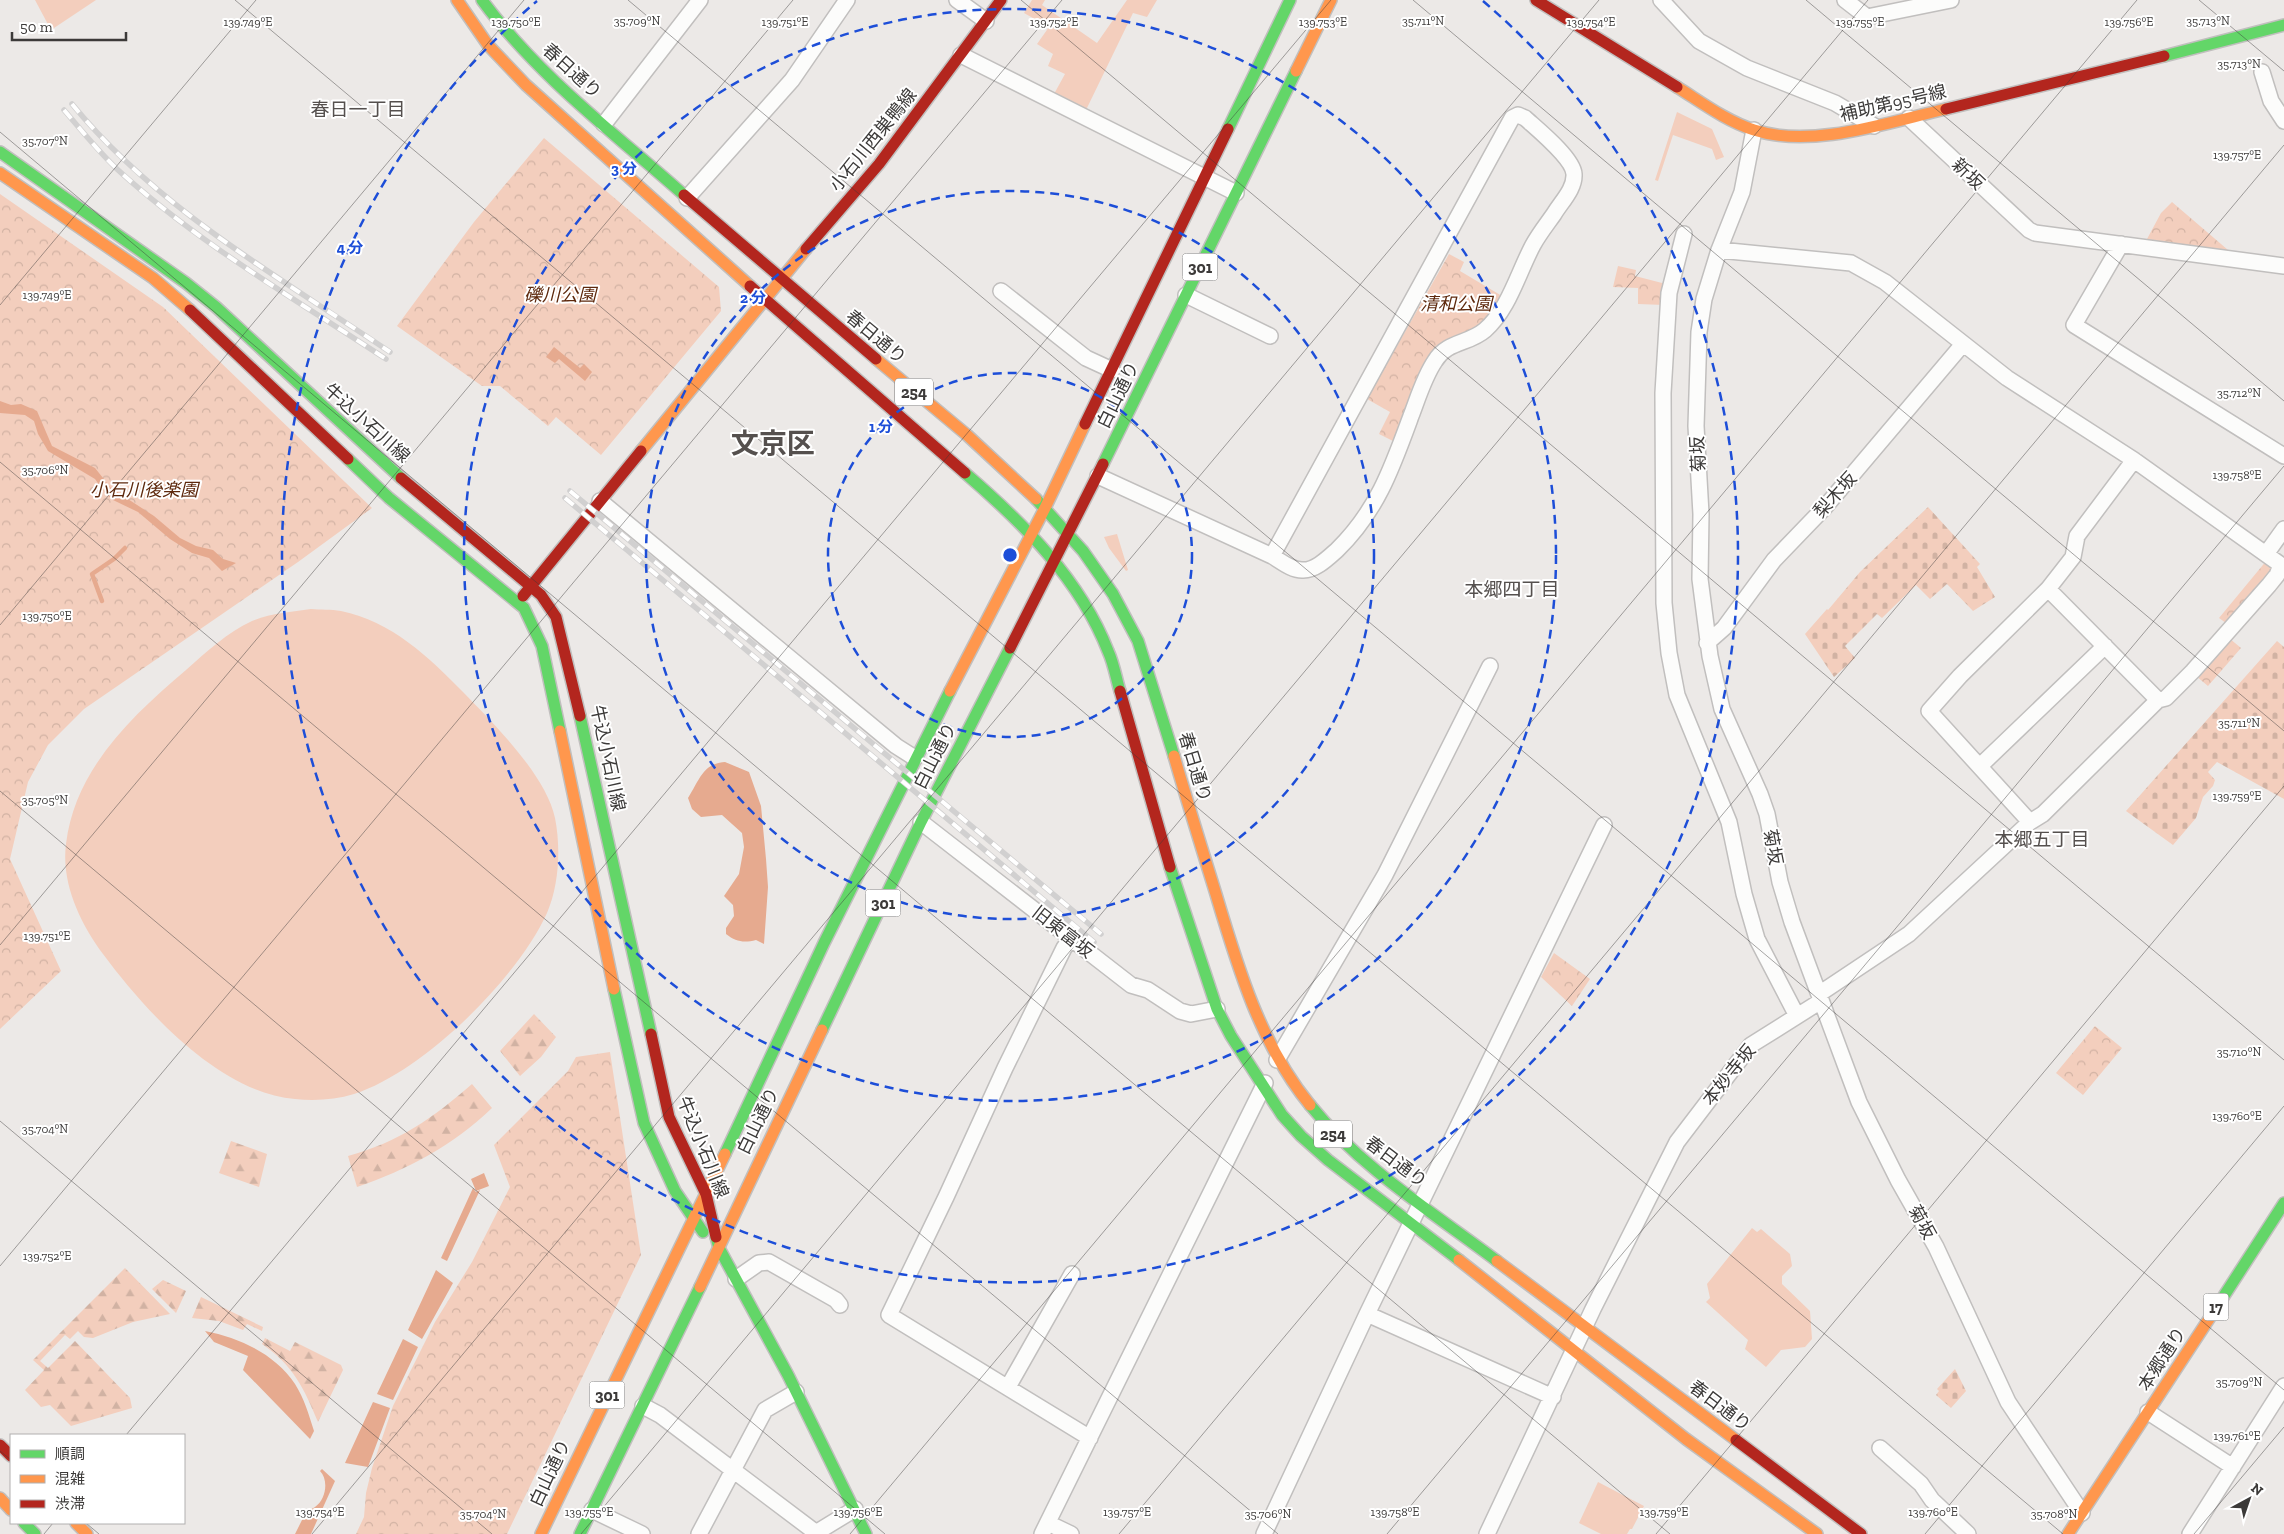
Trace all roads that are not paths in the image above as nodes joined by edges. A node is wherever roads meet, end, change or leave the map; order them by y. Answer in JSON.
{"nodes":[{"id":1,"x":457,"y":0,"type":"edge"},
{"id":2,"x":482,"y":0,"type":"edge"},
{"id":3,"x":700,"y":0,"type":"edge"},
{"id":4,"x":847,"y":0,"type":"edge"},
{"id":5,"x":958,"y":0,"type":"edge"},
{"id":6,"x":1001,"y":0,"type":"edge"},
{"id":7,"x":1290,"y":0,"type":"edge"},
{"id":8,"x":1331,"y":0,"type":"edge"},
{"id":9,"x":1661,"y":0,"type":"edge"},
{"id":10,"x":1845,"y":0,"type":"edge"},
{"id":11,"x":1951,"y":0,"type":"edge"},
{"id":12,"x":1548,"y":2,"type":"edge"},
{"id":13,"x":986,"y":21,"type":"junction"},
{"id":14,"x":2284,"y":25,"type":"edge"},
{"id":15,"x":961,"y":55,"type":"junction"},
{"id":16,"x":2262,"y":72,"type":"dead end"},
{"id":17,"x":1909,"y":118,"type":"junction"},
{"id":18,"x":2284,"y":121,"type":"edge"},
{"id":19,"x":604,"y":124,"type":"junction"},
{"id":20,"x":1874,"y":126,"type":"junction"},
{"id":21,"x":1754,"y":130,"type":"junction"},
{"id":22,"x":0,"y":152,"type":"edge"},
{"id":23,"x":0,"y":173,"type":"edge"},
{"id":24,"x":1205,"y":176,"type":"junction"},
{"id":25,"x":1236,"y":193,"type":"junction"},
{"id":26,"x":688,"y":198,"type":"junction"},
{"id":27,"x":1684,"y":234,"type":"dead end"},
{"id":28,"x":2121,"y":244,"type":"junction"},
{"id":29,"x":1719,"y":250,"type":"junction"},
{"id":30,"x":2284,"y":266,"type":"edge"},
{"id":31,"x":781,"y":279,"type":"junction"},
{"id":32,"x":1001,"y":291,"type":"dead end"},
{"id":33,"x":1186,"y":295,"type":"junction"},
{"id":34,"x":765,"y":298,"type":"junction"},
{"id":35,"x":1270,"y":336,"type":"dead end"},
{"id":36,"x":1963,"y":344,"type":"junction"},
{"id":37,"x":1112,"y":370,"type":"junction"},
{"id":38,"x":2284,"y":456,"type":"edge"},
{"id":39,"x":2134,"y":460,"type":"junction"},
{"id":40,"x":1098,"y":476,"type":"junction"},
{"id":41,"x":600,"y":501,"type":"junction"},
{"id":42,"x":1045,"y":508,"type":"junction"},
{"id":43,"x":2284,"y":529,"type":"edge"},
{"id":44,"x":1068,"y":534,"type":"junction"},
{"id":45,"x":1032,"y":536,"type":"junction"},
{"id":46,"x":2266,"y":554,"type":"junction"},
{"id":47,"x":1272,"y":556,"type":"junction"},
{"id":48,"x":1054,"y":563,"type":"junction"},
{"id":49,"x":531,"y":586,"type":"junction"},
{"id":50,"x":2048,"y":588,"type":"junction"},
{"id":51,"x":518,"y":602,"type":"junction"},
{"id":52,"x":1707,"y":643,"type":"junction"},
{"id":53,"x":2105,"y":646,"type":"junction"},
{"id":54,"x":1490,"y":666,"type":"dead end"},
{"id":55,"x":2158,"y":700,"type":"junction"},
{"id":56,"x":915,"y":758,"type":"junction"},
{"id":57,"x":1980,"y":766,"type":"junction"},
{"id":58,"x":921,"y":822,"type":"junction"},
{"id":59,"x":2030,"y":822,"type":"junction"},
{"id":60,"x":1604,"y":825,"type":"dead end"},
{"id":61,"x":1071,"y":938,"type":"junction"},
{"id":62,"x":1820,"y":997,"type":"junction"},
{"id":63,"x":1217,"y":1009,"type":"junction"},
{"id":64,"x":1797,"y":1016,"type":"junction"},
{"id":65,"x":1278,"y":1058,"type":"junction"},
{"id":66,"x":1263,"y":1087,"type":"junction"},
{"id":67,"x":706,"y":1194,"type":"junction"},
{"id":68,"x":2284,"y":1202,"type":"edge"},
{"id":69,"x":1422,"y":1203,"type":"junction"},
{"id":70,"x":693,"y":1222,"type":"junction"},
{"id":71,"x":1412,"y":1223,"type":"junction"},
{"id":72,"x":719,"y":1248,"type":"junction"},
{"id":73,"x":1072,"y":1274,"type":"dead end"},
{"id":74,"x":736,"y":1279,"type":"junction"},
{"id":75,"x":840,"y":1306,"type":"dead end"},
{"id":76,"x":1368,"y":1314,"type":"junction"},
{"id":77,"x":1585,"y":1328,"type":"junction"},
{"id":78,"x":1575,"y":1351,"type":"junction"},
{"id":79,"x":2284,"y":1386,"type":"edge"},
{"id":80,"x":1008,"y":1387,"type":"junction"},
{"id":81,"x":796,"y":1392,"type":"junction"},
{"id":82,"x":1553,"y":1397,"type":"junction"},
{"id":83,"x":643,"y":1406,"type":"junction"},
{"id":84,"x":2148,"y":1412,"type":"junction"},
{"id":85,"x":1090,"y":1438,"type":"junction"},
{"id":86,"x":0,"y":1444,"type":"edge"},
{"id":87,"x":1880,"y":1448,"type":"dead end"},
{"id":88,"x":10,"y":1455,"type":"edge"},
{"id":89,"x":2233,"y":1467,"type":"junction"},
{"id":90,"x":732,"y":1470,"type":"junction"},
{"id":91,"x":0,"y":1498,"type":"edge"},
{"id":92,"x":10,"y":1509,"type":"edge"},
{"id":93,"x":855,"y":1509,"type":"junction"},
{"id":94,"x":592,"y":1510,"type":"junction"},
{"id":95,"x":2082,"y":1513,"type":"junction"},
{"id":96,"x":25,"y":1524,"type":"edge"},
{"id":97,"x":77,"y":1524,"type":"edge"},
{"id":98,"x":1045,"y":1528,"type":"edge"},
{"id":99,"x":815,"y":1533,"type":"edge"},
{"id":100,"x":34,"y":1534,"type":"edge"},
{"id":101,"x":87,"y":1534,"type":"edge"},
{"id":102,"x":541,"y":1534,"type":"edge"},
{"id":103,"x":580,"y":1534,"type":"edge"},
{"id":104,"x":642,"y":1534,"type":"edge"},
{"id":105,"x":699,"y":1534,"type":"edge"},
{"id":106,"x":866,"y":1534,"type":"edge"},
{"id":107,"x":1071,"y":1534,"type":"edge"},
{"id":108,"x":1264,"y":1534,"type":"edge"},
{"id":109,"x":1487,"y":1534,"type":"edge"},
{"id":110,"x":1817,"y":1534,"type":"edge"},
{"id":111,"x":1861,"y":1534,"type":"edge"},
{"id":112,"x":1968,"y":1534,"type":"edge"},
{"id":113,"x":2068,"y":1534,"type":"edge"},
{"id":114,"x":2190,"y":1534,"type":"edge"}],
"edges":[{"from":1,"to":34,"type":"main road","number":"254"},
{"from":2,"to":19,"type":"main road","name":"春日通り","number":"254"},
{"from":3,"to":19,"type":"street"},
{"from":4,"to":26,"type":"street"},
{"from":5,"to":13,"type":"street"},
{"from":6,"to":13,"type":"main road","name":"小石川西巣鴨線"},
{"from":7,"to":24,"type":"main road","name":"白山通り","number":"301"},
{"from":8,"to":25,"type":"main road","name":"白山通り","number":"301"},
{"from":9,"to":20,"type":"street"},
{"from":10,"to":11,"type":"street"},
{"from":12,"to":21,"type":"main road","name":"補助第95号線"},
{"from":13,"to":15,"type":"main road","name":"小石川西巣鴨線"},
{"from":14,"to":17,"type":"main road","name":"補助第95号線"},
{"from":15,"to":24,"type":"street"},
{"from":15,"to":31,"type":"main road","name":"小石川西巣鴨線"},
{"from":16,"to":18,"type":"street"},
{"from":17,"to":20,"type":"main road","name":"補助第95号線"},
{"from":17,"to":28,"type":"street","name":"新坂"},
{"from":19,"to":26,"type":"main road","name":"春日通り","number":"254"},
{"from":20,"to":21,"type":"main road","name":"補助第95号線"},
{"from":21,"to":29,"type":"street","name":"菊坂"},
{"from":22,"to":49,"type":"main road","name":"牛込小石川線"},
{"from":23,"to":51,"type":"main road"},
{"from":24,"to":25,"type":"street"},
{"from":24,"to":37,"type":"main road","name":"白山通り","number":"301"},
{"from":25,"to":33,"type":"main road","name":"白山通り","number":"301"},
{"from":26,"to":31,"type":"main road","name":"春日通り","number":"254"},
{"from":27,"to":64,"type":"street"},
{"from":28,"to":30,"type":"street"},
{"from":28,"to":38,"type":"street"},
{"from":29,"to":36,"type":"street"},
{"from":29,"to":52,"type":"street","name":"菊坂"},
{"from":31,"to":34,"type":"main road","name":"小石川西巣鴨線"},
{"from":31,"to":42,"type":"main road","name":"春日通り","number":"254"},
{"from":32,"to":37,"type":"street"},
{"from":33,"to":35,"type":"street"},
{"from":33,"to":40,"type":"main road","name":"白山通り","number":"301"},
{"from":34,"to":41,"type":"main road","name":"小石川西巣鴨線"},
{"from":34,"to":45,"type":"main road","number":"254"},
{"from":36,"to":39,"type":"street"},
{"from":36,"to":52,"type":"street","name":"梨木坂"},
{"from":37,"to":42,"type":"main road","name":"白山通り","number":"301"},
{"from":39,"to":46,"type":"street"},
{"from":39,"to":50,"type":"street"},
{"from":40,"to":44,"type":"main road","name":"白山通り","number":"301"},
{"from":40,"to":47,"type":"street"},
{"from":41,"to":49,"type":"main road","name":"小石川西巣鴨線"},
{"from":41,"to":56,"type":"street"},
{"from":42,"to":44,"type":"main road","name":"春日通り","number":"254"},
{"from":42,"to":45,"type":"main road","name":"白山通り","number":"301"},
{"from":43,"to":46,"type":"street"},
{"from":44,"to":48,"type":"main road","name":"白山通り","number":"301"},
{"from":44,"to":65,"type":"main road","name":"春日通り","number":"254"},
{"from":45,"to":48,"type":"main road","number":"254"},
{"from":45,"to":56,"type":"main road","name":"白山通り","number":"301"},
{"from":46,"to":55,"type":"street","name":"本妙寺坂"},
{"from":47,"to":47,"type":"street"},
{"from":48,"to":58,"type":"main road","name":"白山通り","number":"301"},
{"from":48,"to":63,"type":"main road","number":"254"},
{"from":49,"to":51,"type":"main road","name":"小石川西巣鴨線"},
{"from":49,"to":67,"type":"main road","name":"牛込小石川線"},
{"from":50,"to":53,"type":"street"},
{"from":50,"to":57,"type":"street"},
{"from":51,"to":70,"type":"main road"},
{"from":52,"to":62,"type":"street","name":"菊坂"},
{"from":53,"to":55,"type":"street"},
{"from":53,"to":57,"type":"street"},
{"from":54,"to":65,"type":"street"},
{"from":55,"to":59,"type":"street","name":"本妙寺坂"},
{"from":56,"to":67,"type":"main road","name":"白山通り","number":"301"},
{"from":57,"to":59,"type":"street"},
{"from":58,"to":61,"type":"street","name":"旧東富坂"},
{"from":58,"to":72,"type":"main road","name":"白山通り","number":"301"},
{"from":59,"to":62,"type":"street","name":"本妙寺坂"},
{"from":60,"to":69,"type":"street"},
{"from":61,"to":63,"type":"street","name":"旧東富坂"},
{"from":61,"to":80,"type":"street"},
{"from":62,"to":64,"type":"street","name":"本妙寺坂"},
{"from":62,"to":95,"type":"street","name":"菊坂"},
{"from":63,"to":66,"type":"main road","number":"254"},
{"from":64,"to":77,"type":"street","name":"本妙寺坂"},
{"from":65,"to":66,"type":"street"},
{"from":65,"to":69,"type":"main road","name":"春日通り","number":"254"},
{"from":66,"to":71,"type":"main road","number":"254"},
{"from":66,"to":85,"type":"street"},
{"from":67,"to":70,"type":"main road","name":"白山通り","number":"301"},
{"from":67,"to":72,"type":"main road","name":"牛込小石川線"},
{"from":68,"to":84,"type":"main road","name":"本郷通り","number":"17"},
{"from":69,"to":71,"type":"street"},
{"from":69,"to":77,"type":"main road","name":"春日通り","number":"254"},
{"from":70,"to":72,"type":"main road"},
{"from":70,"to":102,"type":"main road","name":"白山通り","number":"301"},
{"from":71,"to":76,"type":"street"},
{"from":71,"to":78,"type":"main road","number":"254"},
{"from":72,"to":74,"type":"main road"},
{"from":72,"to":83,"type":"main road","name":"白山通り","number":"301"},
{"from":73,"to":80,"type":"street"},
{"from":74,"to":75,"type":"street"},
{"from":74,"to":81,"type":"main road"},
{"from":76,"to":82,"type":"street"},
{"from":76,"to":108,"type":"street"},
{"from":77,"to":78,"type":"street","name":"本妙寺坂"},
{"from":77,"to":111,"type":"main road","name":"春日通り","number":"254"},
{"from":78,"to":82,"type":"street","name":"本妙寺坂"},
{"from":78,"to":110,"type":"main road","number":"254"},
{"from":79,"to":89,"type":"street"},
{"from":80,"to":85,"type":"street"},
{"from":81,"to":90,"type":"street"},
{"from":81,"to":93,"type":"main road"},
{"from":82,"to":109,"type":"street","name":"本妙寺坂"},
{"from":83,"to":90,"type":"street"},
{"from":83,"to":94,"type":"main road","name":"白山通り","number":"301"},
{"from":84,"to":89,"type":"street"},
{"from":84,"to":95,"type":"main road","name":"本郷通り","number":"17"},
{"from":85,"to":98,"type":"street"},
{"from":86,"to":88,"type":"main road"},
{"from":87,"to":112,"type":"street"},
{"from":89,"to":114,"type":"street"},
{"from":90,"to":99,"type":"street"},
{"from":90,"to":105,"type":"street"},
{"from":91,"to":92,"type":"main road"},
{"from":93,"to":99,"type":"street"},
{"from":93,"to":106,"type":"main road"},
{"from":94,"to":103,"type":"main road","name":"白山通り","number":"301"},
{"from":94,"to":104,"type":"street"},
{"from":95,"to":113,"type":"main road","name":"本郷通り","number":"17"},
{"from":96,"to":100,"type":"main road"},
{"from":97,"to":101,"type":"main road"},
{"from":98,"to":107,"type":"street"}]}
